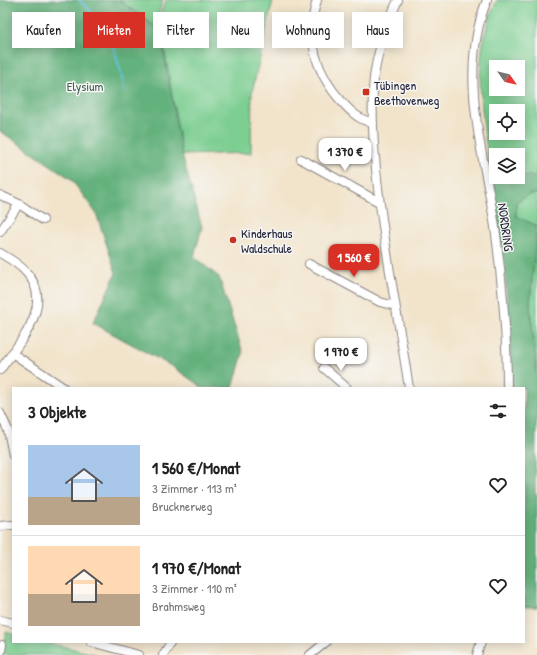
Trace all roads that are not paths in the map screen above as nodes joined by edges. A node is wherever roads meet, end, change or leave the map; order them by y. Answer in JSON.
{"nodes":[{"id":1,"x":317,"y":0,"type":"edge"},
{"id":2,"x":398,"y":0,"type":"edge"},
{"id":3,"x":487,"y":0,"type":"edge"},
{"id":4,"x":373,"y":123,"type":"junction"},
{"id":5,"x":300,"y":159,"type":"dead end"},
{"id":6,"x":0,"y":195,"type":"edge"},
{"id":7,"x":379,"y":202,"type":"junction"},
{"id":8,"x":19,"y":204,"type":"junction"},
{"id":9,"x":44,"y":220,"type":"dead end"},
{"id":10,"x":0,"y":232,"type":"edge"},
{"id":11,"x":0,"y":253,"type":"edge"},
{"id":12,"x":309,"y":264,"type":"dead end"},
{"id":13,"x":395,"y":306,"type":"junction"},
{"id":14,"x":12,"y":353,"type":"junction"},
{"id":15,"x":324,"y":368,"type":"dead end"},
{"id":16,"x":0,"y":370,"type":"edge"},
{"id":17,"x":63,"y":387,"type":"edge"},
{"id":18,"x":345,"y":387,"type":"edge"},
{"id":19,"x":409,"y":387,"type":"edge"},
{"id":20,"x":507,"y":387,"type":"edge"},
{"id":21,"x":0,"y":413,"type":"edge"},
{"id":22,"x":12,"y":450,"type":"edge"},
{"id":23,"x":12,"y":525,"type":"edge"},
{"id":24,"x":0,"y":526,"type":"edge"},
{"id":25,"x":0,"y":620,"type":"edge"},
{"id":26,"x":12,"y":623,"type":"edge"},
{"id":27,"x":95,"y":643,"type":"edge"},
{"id":28,"x":170,"y":643,"type":"edge"},
{"id":29,"x":325,"y":643,"type":"edge"},
{"id":30,"x":480,"y":643,"type":"edge"},
{"id":31,"x":2,"y":646,"type":"dead end"},
{"id":32,"x":0,"y":655,"type":"edge"},
{"id":33,"x":139,"y":655,"type":"edge"},
{"id":34,"x":163,"y":655,"type":"edge"},
{"id":35,"x":310,"y":655,"type":"edge"},
{"id":36,"x":477,"y":655,"type":"edge"}],
"edges":[{"from":1,"to":4,"type":"street"},
{"from":2,"to":4,"type":"street"},
{"from":3,"to":20,"type":"street","name":"NORDRING"},
{"from":4,"to":7,"type":"street"},
{"from":5,"to":7,"type":"street"},
{"from":6,"to":8,"type":"street"},
{"from":7,"to":13,"type":"street"},
{"from":8,"to":9,"type":"street"},
{"from":8,"to":10,"type":"street"},
{"from":11,"to":14,"type":"street"},
{"from":12,"to":13,"type":"street"},
{"from":13,"to":19,"type":"street"},
{"from":14,"to":16,"type":"street"},
{"from":14,"to":17,"type":"street"},
{"from":15,"to":18,"type":"street"},
{"from":21,"to":22,"type":"street"},
{"from":23,"to":24,"type":"street"},
{"from":25,"to":26,"type":"street"},
{"from":27,"to":33,"type":"street"},
{"from":28,"to":34,"type":"street"},
{"from":29,"to":35,"type":"street"},
{"from":30,"to":36,"type":"street"},
{"from":31,"to":32,"type":"street"}]}
